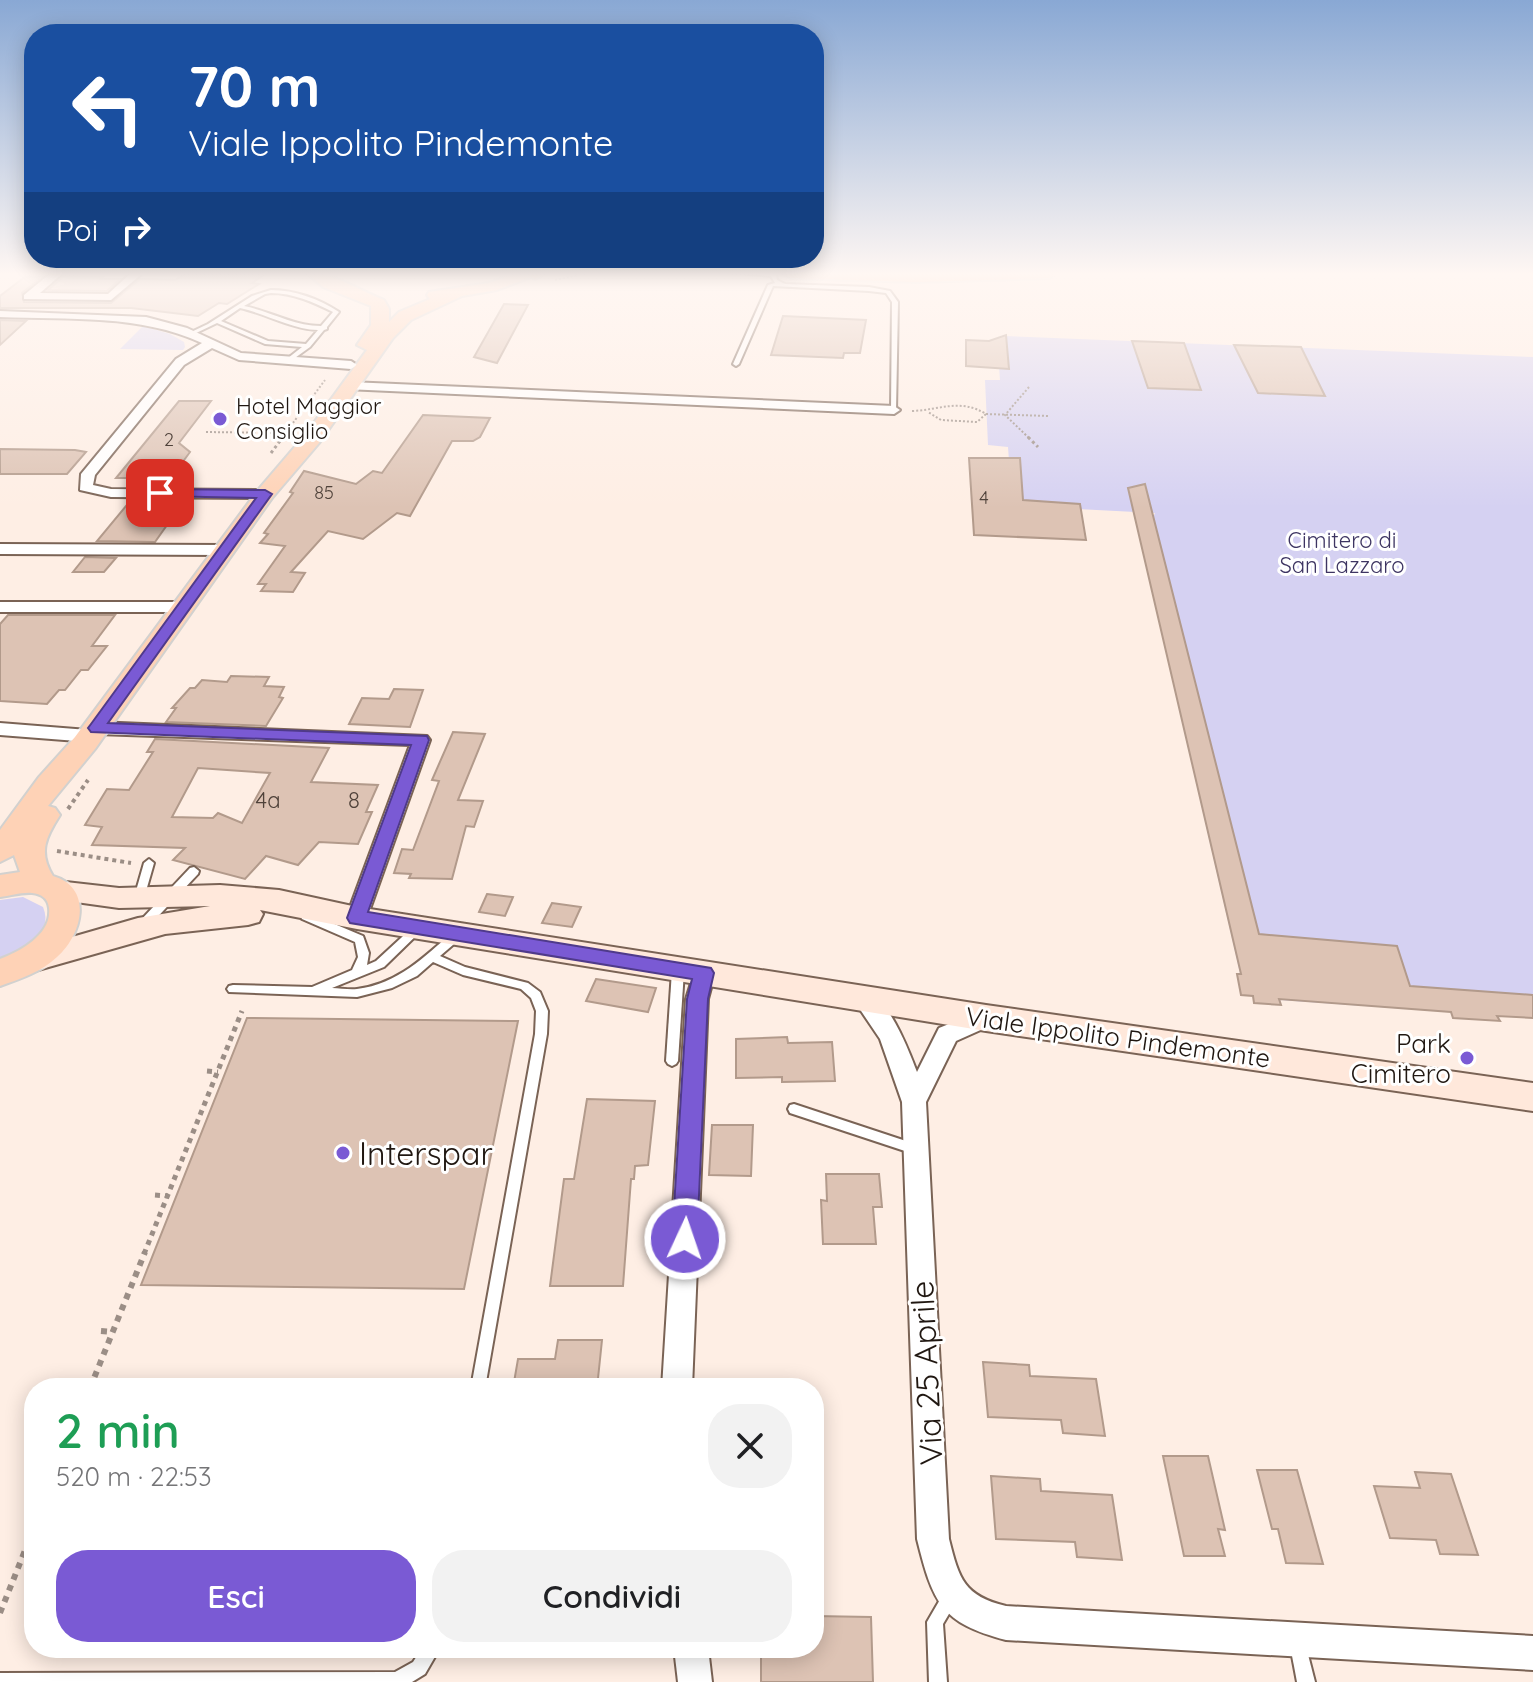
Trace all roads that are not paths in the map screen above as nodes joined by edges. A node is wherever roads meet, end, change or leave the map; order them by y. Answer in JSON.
{"nodes":[{"id":1,"x":196,"y":350,"type":"edge"},
{"id":2,"x":302,"y":350,"type":"edge"},
{"id":3,"x":356,"y":350,"type":"edge"},
{"id":4,"x":375,"y":350,"type":"edge"},
{"id":5,"x":742,"y":350,"type":"edge"},
{"id":6,"x":893,"y":350,"type":"edge"},
{"id":7,"x":223,"y":351,"type":"joint"},
{"id":8,"x":286,"y":362,"type":"junction"},
{"id":9,"x":736,"y":364,"type":"dead end"},
{"id":10,"x":343,"y":365,"type":"junction"},
{"id":11,"x":175,"y":371,"type":"junction"},
{"id":12,"x":350,"y":386,"type":"junction"},
{"id":13,"x":894,"y":410,"type":"joint"},
{"id":14,"x":269,"y":489,"type":"junction"},
{"id":15,"x":0,"y":549,"type":"edge"},
{"id":16,"x":225,"y":550,"type":"junction"},
{"id":17,"x":0,"y":607,"type":"edge"},
{"id":18,"x":183,"y":607,"type":"junction"},
{"id":19,"x":0,"y":729,"type":"edge"},
{"id":20,"x":88,"y":750,"type":"junction"},
{"id":21,"x":0,"y":852,"type":"edge"},
{"id":22,"x":148,"y":865,"type":"road end"},
{"id":23,"x":194,"y":871,"type":"dead end"},
{"id":24,"x":0,"y":886,"type":"edge"},
{"id":25,"x":50,"y":888,"type":"junction"},
{"id":26,"x":169,"y":897,"type":"junction"},
{"id":27,"x":139,"y":898,"type":"junction"},
{"id":28,"x":304,"y":915,"type":"junction"},
{"id":29,"x":357,"y":918,"type":"junction"},
{"id":30,"x":419,"y":928,"type":"junction"},
{"id":31,"x":138,"y":929,"type":"junction"},
{"id":32,"x":458,"y":934,"type":"junction"},
{"id":33,"x":431,"y":957,"type":"junction"},
{"id":34,"x":10,"y":970,"type":"edge"},
{"id":35,"x":691,"y":971,"type":"junction"},
{"id":36,"x":354,"y":976,"type":"junction"},
{"id":37,"x":233,"y":989,"type":"dead end"},
{"id":38,"x":315,"y":990,"type":"junction"},
{"id":39,"x":864,"y":999,"type":"junction"},
{"id":40,"x":986,"y":1018,"type":"junction"},
{"id":41,"x":672,"y":1061,"type":"dead end"},
{"id":42,"x":1533,"y":1097,"type":"edge"},
{"id":43,"x":914,"y":1102,"type":"junction"},
{"id":44,"x":794,"y":1109,"type":"dead end"},
{"id":45,"x":916,"y":1150,"type":"junction"},
{"id":46,"x":480,"y":1378,"type":"edge"},
{"id":47,"x":678,"y":1378,"type":"edge"},
{"id":48,"x":953,"y":1593,"type":"junction"},
{"id":49,"x":1296,"y":1640,"type":"junction"},
{"id":50,"x":1533,"y":1653,"type":"edge"},
{"id":51,"x":426,"y":1658,"type":"edge"},
{"id":52,"x":692,"y":1658,"type":"edge"},
{"id":53,"x":0,"y":1682,"type":"edge"},
{"id":54,"x":695,"y":1682,"type":"edge"},
{"id":55,"x":938,"y":1682,"type":"edge"},
{"id":56,"x":1306,"y":1682,"type":"edge"}],
"edges":[{"from":1,"to":11,"type":"street"},
{"from":2,"to":8,"type":"lane"},
{"from":3,"to":10,"type":"main road"},
{"from":4,"to":12,"type":"main road"},
{"from":5,"to":9,"type":"lane"},
{"from":6,"to":13,"type":"lane"},
{"from":7,"to":8,"type":"street"},
{"from":7,"to":11,"type":"street"},
{"from":8,"to":10,"type":"street"},
{"from":10,"to":14,"type":"main road"},
{"from":11,"to":14,"type":"street"},
{"from":12,"to":13,"type":"street"},
{"from":12,"to":14,"type":"main road"},
{"from":14,"to":16,"type":"main road"},
{"from":15,"to":16,"type":"street"},
{"from":16,"to":18,"type":"main road"},
{"from":17,"to":18,"type":"street"},
{"from":18,"to":20,"type":"main road"},
{"from":19,"to":20,"type":"street"},
{"from":20,"to":21,"type":"main road"},
{"from":20,"to":25,"type":"main road"},
{"from":20,"to":29,"type":"street"},
{"from":22,"to":27,"type":"lane"},
{"from":23,"to":26,"type":"lane"},
{"from":24,"to":25,"type":"main road"},
{"from":25,"to":27,"type":"street","name":"Viale Ippolito Pindemonte"},
{"from":25,"to":34,"type":"main road"},
{"from":26,"to":27,"type":"street","name":"Viale Ippolito Pindemonte"},
{"from":26,"to":29,"type":"street","name":"Viale Ippolito Pindemonte"},
{"from":26,"to":31,"type":"lane"},
{"from":28,"to":29,"type":"street","name":"Viale Ippolito Pindemonte"},
{"from":28,"to":31,"type":"street","name":"Viale Ippolito Pindemonte"},
{"from":28,"to":36,"type":"lane"},
{"from":29,"to":30,"type":"street","name":"Viale Ippolito Pindemonte"},
{"from":30,"to":32,"type":"street","name":"Viale Ippolito Pindemonte"},
{"from":30,"to":36,"type":"lane"},
{"from":31,"to":34,"type":"street","name":"Viale Ippolito Pindemonte"},
{"from":32,"to":33,"type":"lane"},
{"from":32,"to":35,"type":"street","name":"Viale Ippolito Pindemonte"},
{"from":33,"to":38,"type":"lane"},
{"from":33,"to":46,"type":"lane"},
{"from":35,"to":39,"type":"street","name":"Viale Ippolito Pindemonte"},
{"from":35,"to":41,"type":"lane"},
{"from":35,"to":47,"type":"street"},
{"from":36,"to":38,"type":"lane"},
{"from":37,"to":38,"type":"lane"},
{"from":39,"to":40,"type":"street","name":"Viale Ippolito Pindemonte"},
{"from":39,"to":43,"type":"street","name":"Via 25 Aprile"},
{"from":40,"to":42,"type":"street","name":"Viale Ippolito Pindemonte"},
{"from":40,"to":43,"type":"street","name":"Via 25 Aprile"},
{"from":43,"to":45,"type":"street","name":"Via 25 Aprile"},
{"from":44,"to":45,"type":"lane"},
{"from":45,"to":48,"type":"street","name":"Via 25 Aprile"},
{"from":48,"to":49,"type":"street","name":"Via 25 Aprile"},
{"from":48,"to":55,"type":"lane"},
{"from":49,"to":50,"type":"street","name":"Via 25 Aprile"},
{"from":49,"to":56,"type":"lane"},
{"from":51,"to":53,"type":"lane"},
{"from":52,"to":54,"type":"street"}]}
